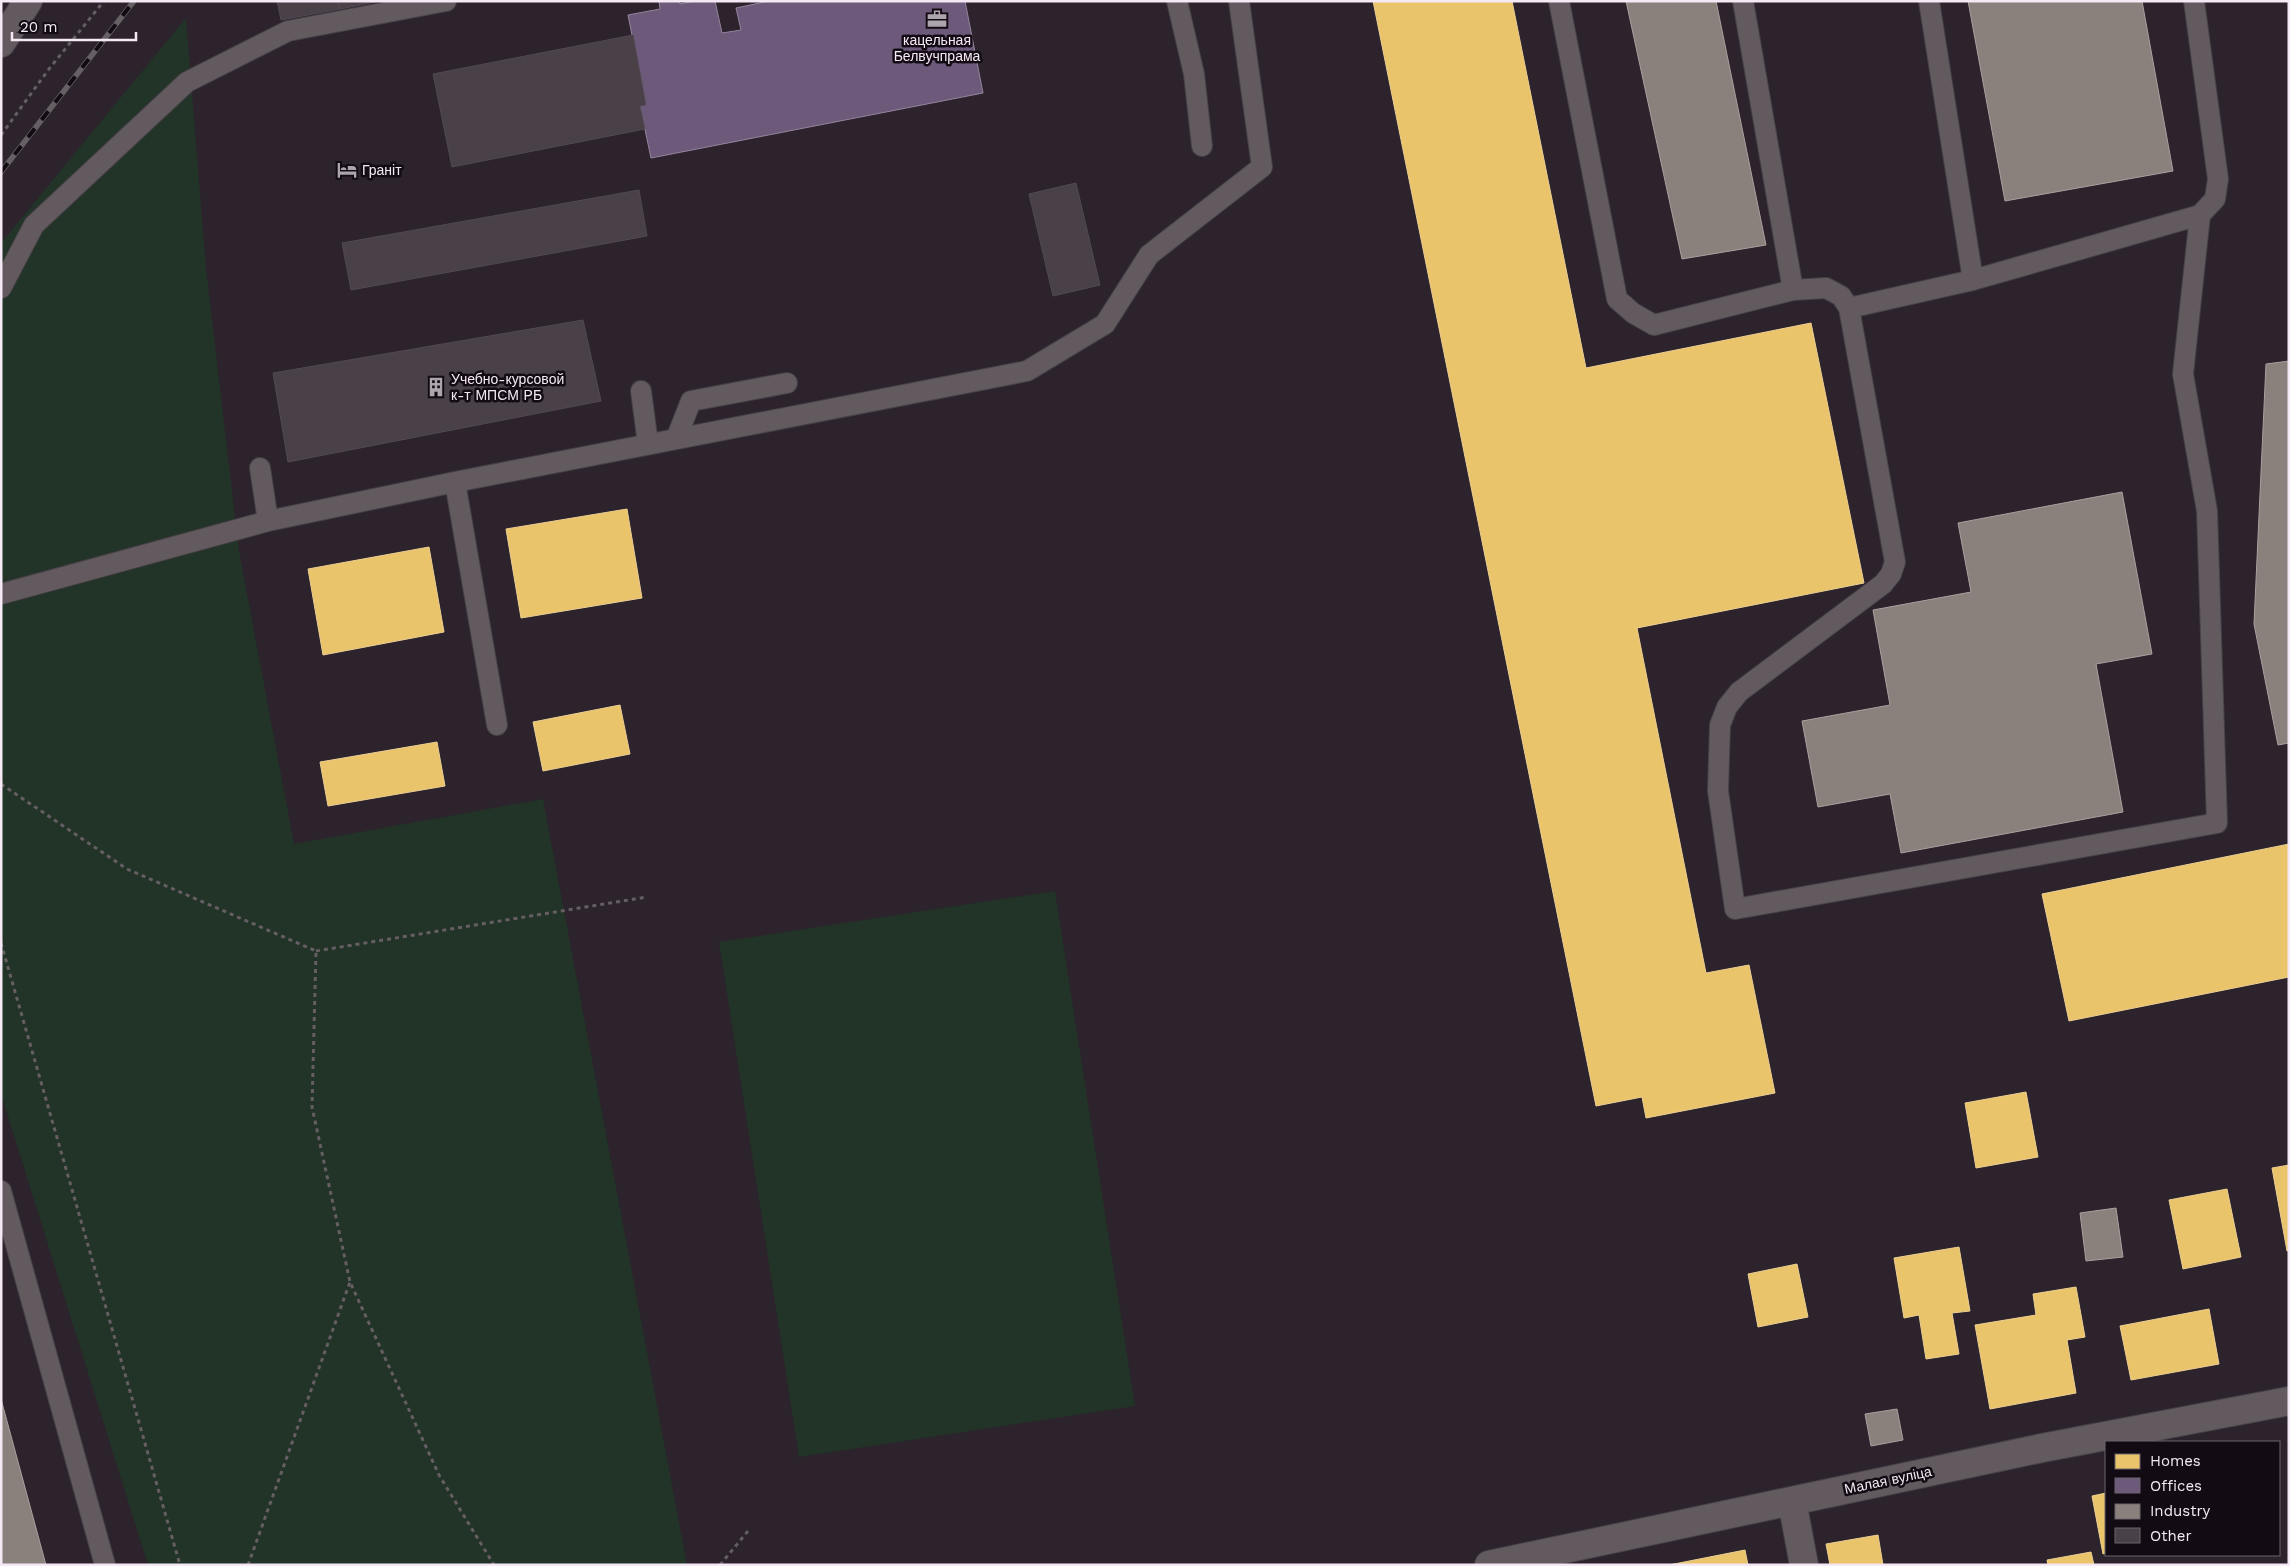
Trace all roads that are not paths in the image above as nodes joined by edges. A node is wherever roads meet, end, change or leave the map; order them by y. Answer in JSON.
{"nodes":[{"id":1,"x":28,"y":1,"type":"edge"},
{"id":2,"x":446,"y":1,"type":"edge"},
{"id":3,"x":1177,"y":1,"type":"edge"},
{"id":4,"x":1239,"y":1,"type":"edge"},
{"id":5,"x":1558,"y":1,"type":"edge"},
{"id":6,"x":1744,"y":1,"type":"edge"},
{"id":7,"x":1929,"y":1,"type":"edge"},
{"id":8,"x":2194,"y":1,"type":"edge"},
{"id":9,"x":1,"y":43,"type":"edge"},
{"id":10,"x":1202,"y":146,"type":"dead end"},
{"id":11,"x":2200,"y":215,"type":"junction"},
{"id":12,"x":1973,"y":280,"type":"junction"},
{"id":13,"x":1,"y":288,"type":"edge"},
{"id":14,"x":1793,"y":290,"type":"junction"},
{"id":15,"x":1849,"y":308,"type":"junction"},
{"id":16,"x":787,"y":383,"type":"dead end"},
{"id":17,"x":641,"y":391,"type":"dead end"},
{"id":18,"x":676,"y":439,"type":"junction"},
{"id":19,"x":648,"y":444,"type":"junction"},
{"id":20,"x":260,"y":468,"type":"dead end"},
{"id":21,"x":455,"y":482,"type":"junction"},
{"id":22,"x":268,"y":521,"type":"junction"},
{"id":23,"x":1,"y":594,"type":"edge"},
{"id":24,"x":497,"y":725,"type":"dead end"},
{"id":25,"x":1,"y":1191,"type":"edge"},
{"id":26,"x":2289,"y":1401,"type":"edge"},
{"id":27,"x":1792,"y":1501,"type":"junction"},
{"id":28,"x":104,"y":1565,"type":"edge"},
{"id":29,"x":1489,"y":1565,"type":"edge"},
{"id":30,"x":1804,"y":1565,"type":"edge"}],
"edges":[{"from":1,"to":9,"type":"street"},
{"from":2,"to":13,"type":"lane"},
{"from":3,"to":10,"type":"lane"},
{"from":4,"to":18,"type":"lane"},
{"from":5,"to":14,"type":"lane"},
{"from":6,"to":14,"type":"lane"},
{"from":7,"to":12,"type":"lane"},
{"from":8,"to":11,"type":"lane"},
{"from":11,"to":12,"type":"lane"},
{"from":11,"to":15,"type":"lane"},
{"from":12,"to":15,"type":"lane"},
{"from":14,"to":15,"type":"lane"},
{"from":16,"to":18,"type":"lane"},
{"from":17,"to":19,"type":"lane"},
{"from":18,"to":19,"type":"lane"},
{"from":19,"to":21,"type":"lane"},
{"from":20,"to":22,"type":"lane"},
{"from":21,"to":22,"type":"lane"},
{"from":21,"to":24,"type":"lane"},
{"from":22,"to":23,"type":"lane"},
{"from":25,"to":28,"type":"lane"},
{"from":26,"to":27,"type":"street","name":"Малая вуліца"},
{"from":27,"to":29,"type":"street","name":"Малая вуліца"},
{"from":27,"to":30,"type":"street"}]}
